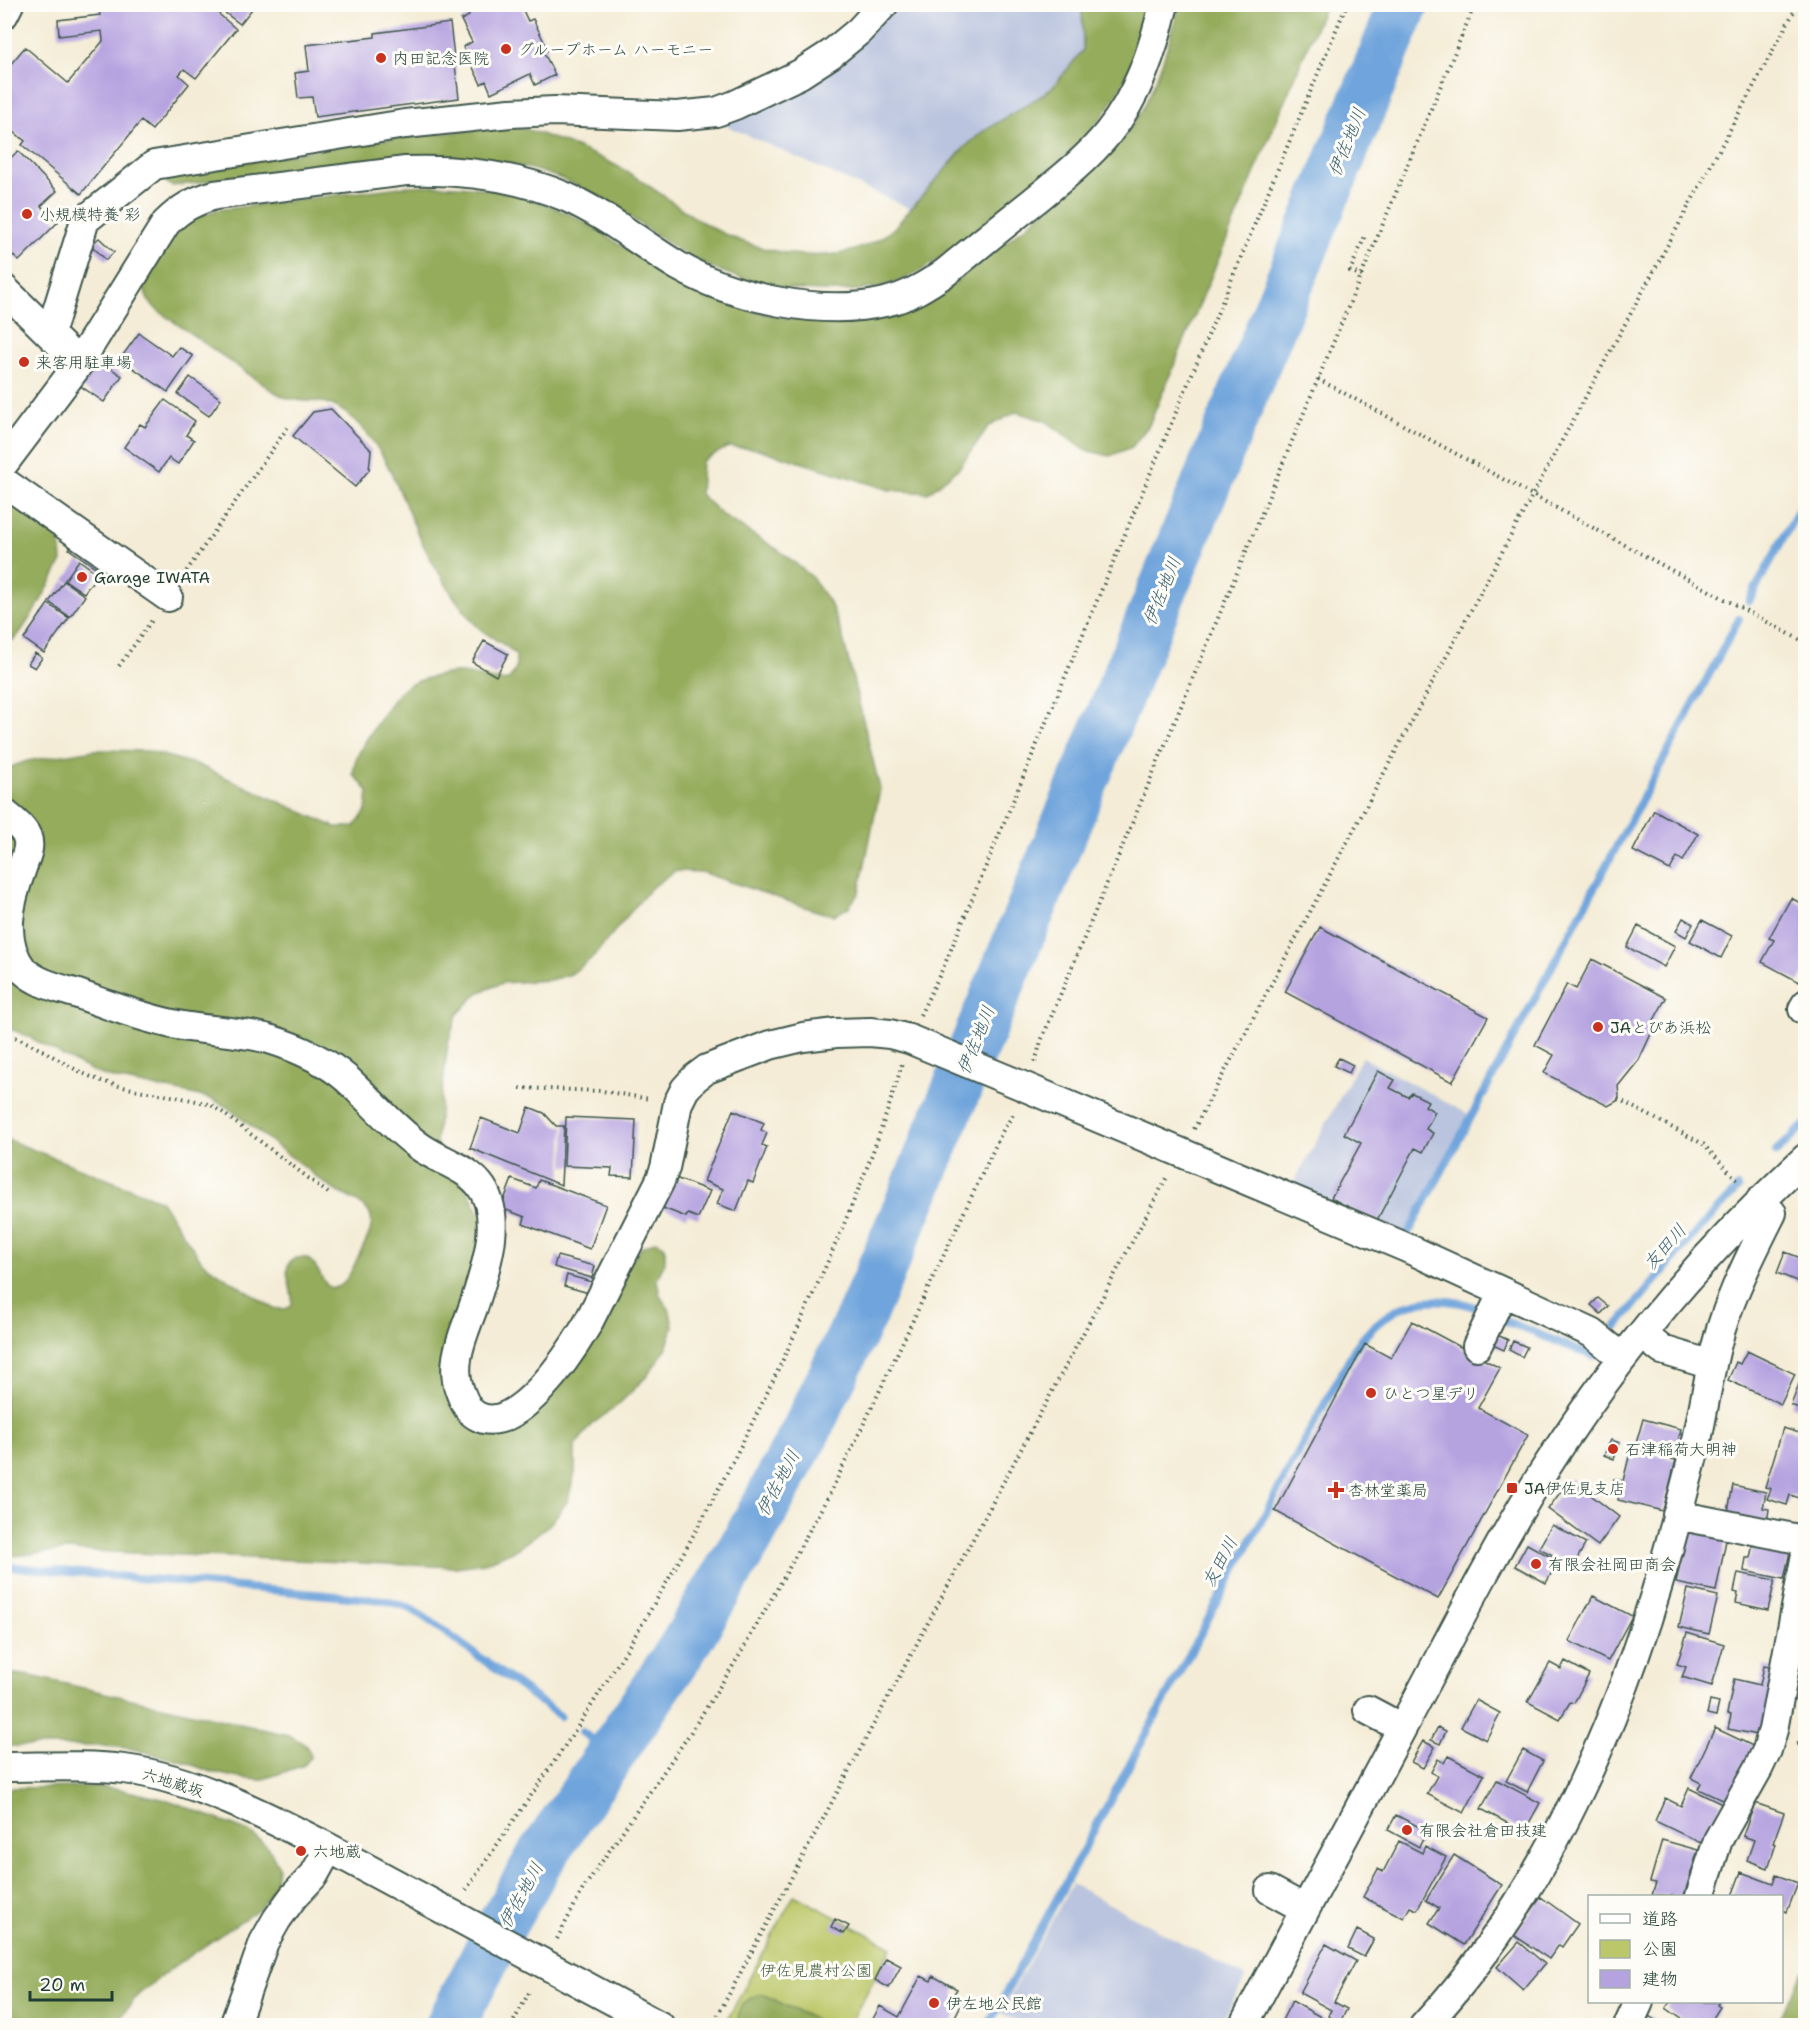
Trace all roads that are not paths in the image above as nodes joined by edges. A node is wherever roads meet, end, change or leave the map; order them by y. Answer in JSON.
{"nodes":[{"id":1,"x":9,"y":4,"type":"edge"},
{"id":2,"x":884,"y":4,"type":"edge"},
{"id":3,"x":1164,"y":4,"type":"edge"},
{"id":4,"x":4,"y":14,"type":"edge"},
{"id":5,"x":4,"y":289,"type":"edge"},
{"id":6,"x":50,"y":334,"type":"junction"},
{"id":7,"x":81,"y":360,"type":"junction"},
{"id":8,"x":4,"y":463,"type":"edge"},
{"id":9,"x":4,"y":482,"type":"edge"},
{"id":10,"x":168,"y":597,"type":"road end"},
{"id":11,"x":4,"y":813,"type":"edge"},
{"id":12,"x":1806,"y":1004,"type":"edge"},
{"id":13,"x":1806,"y":1010,"type":"edge"},
{"id":14,"x":1806,"y":1158,"type":"edge"},
{"id":15,"x":1761,"y":1201,"type":"junction"},
{"id":16,"x":1642,"y":1334,"type":"junction"},
{"id":17,"x":1623,"y":1358,"type":"junction"},
{"id":18,"x":1712,"y":1365,"type":"junction"},
{"id":19,"x":1677,"y":1515,"type":"junction"},
{"id":20,"x":1806,"y":1554,"type":"edge"},
{"id":21,"x":1368,"y":1710,"type":"dead end"},
{"id":22,"x":1402,"y":1728,"type":"junction"},
{"id":23,"x":4,"y":1767,"type":"edge"},
{"id":24,"x":329,"y":1848,"type":"junction"},
{"id":25,"x":1270,"y":1890,"type":"dead end"},
{"id":26,"x":1700,"y":1895,"type":"edge"},
{"id":27,"x":1305,"y":1909,"type":"junction"},
{"id":28,"x":1638,"y":2003,"type":"edge"},
{"id":29,"x":234,"y":2025,"type":"edge"},
{"id":30,"x":660,"y":2025,"type":"edge"},
{"id":31,"x":1244,"y":2025,"type":"edge"},
{"id":32,"x":1424,"y":2025,"type":"edge"},
{"id":33,"x":1628,"y":2025,"type":"edge"}],
"edges":[{"from":1,"to":4,"type":"street"},
{"from":2,"to":6,"type":"street"},
{"from":3,"to":7,"type":"street"},
{"from":5,"to":6,"type":"street"},
{"from":6,"to":7,"type":"street"},
{"from":7,"to":8,"type":"street"},
{"from":9,"to":10,"type":"street"},
{"from":11,"to":17,"type":"street"},
{"from":12,"to":13,"type":"street"},
{"from":14,"to":15,"type":"street"},
{"from":15,"to":16,"type":"street"},
{"from":15,"to":18,"type":"street"},
{"from":16,"to":17,"type":"street"},
{"from":16,"to":18,"type":"street"},
{"from":17,"to":22,"type":"street"},
{"from":18,"to":19,"type":"street"},
{"from":19,"to":20,"type":"street"},
{"from":19,"to":32,"type":"street"},
{"from":20,"to":26,"type":"street"},
{"from":21,"to":22,"type":"street"},
{"from":22,"to":27,"type":"street"},
{"from":23,"to":24,"type":"street","name":"六地蔵坂"},
{"from":24,"to":29,"type":"street"},
{"from":24,"to":30,"type":"street","name":"六地蔵坂"},
{"from":25,"to":27,"type":"street"},
{"from":27,"to":31,"type":"street"},
{"from":28,"to":33,"type":"street"}]}
